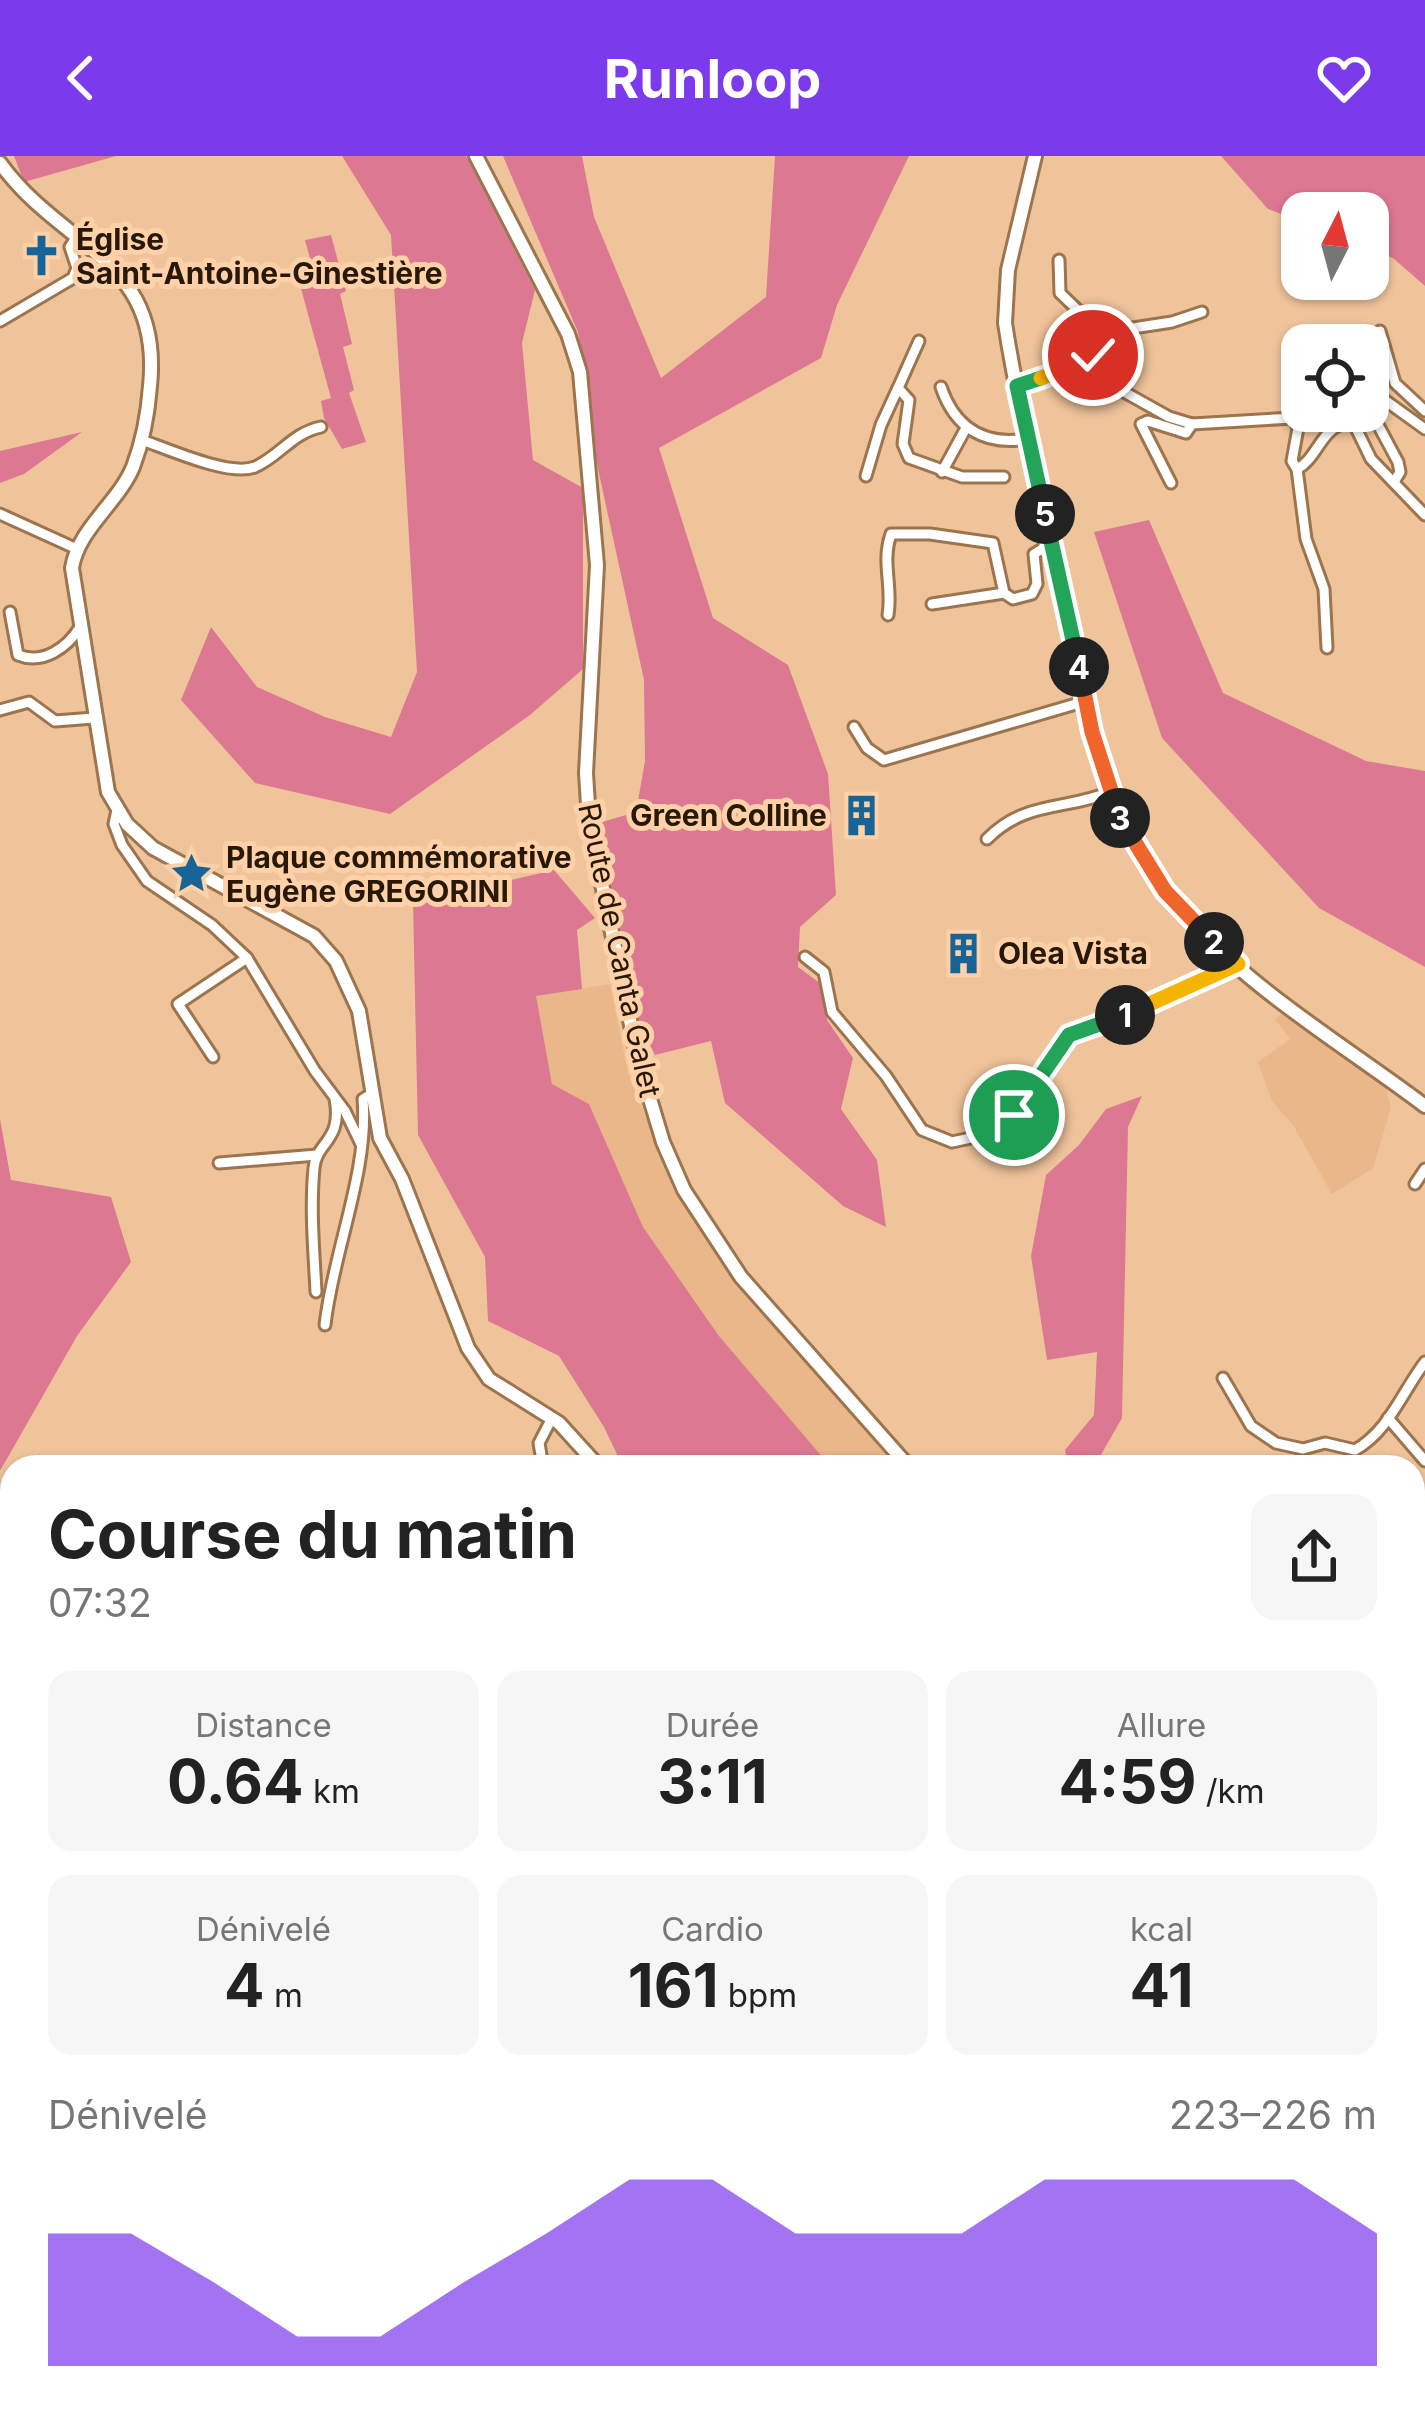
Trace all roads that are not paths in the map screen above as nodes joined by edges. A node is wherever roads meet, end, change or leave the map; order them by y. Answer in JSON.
{"nodes":[{"id":1,"x":476,"y":156,"type":"edge"},
{"id":2,"x":1035,"y":156,"type":"edge"},
{"id":3,"x":0,"y":163,"type":"edge"},
{"id":4,"x":76,"y":238,"type":"junction"},
{"id":5,"x":1059,"y":260,"type":"dead end"},
{"id":6,"x":1202,"y":312,"type":"dead end"},
{"id":7,"x":0,"y":321,"type":"edge"},
{"id":8,"x":1107,"y":332,"type":"junction"},
{"id":9,"x":919,"y":341,"type":"dead end"},
{"id":10,"x":1389,"y":364,"type":"edge"},
{"id":11,"x":1083,"y":369,"type":"junction"},
{"id":12,"x":941,"y":386,"type":"dead end"},
{"id":13,"x":1017,"y":386,"type":"junction"},
{"id":14,"x":898,"y":388,"type":"junction"},
{"id":15,"x":1389,"y":403,"type":"edge"},
{"id":16,"x":1425,"y":410,"type":"edge"},
{"id":17,"x":1192,"y":424,"type":"junction"},
{"id":18,"x":321,"y":428,"type":"dead end"},
{"id":19,"x":966,"y":428,"type":"junction"},
{"id":20,"x":1425,"y":429,"type":"edge"},
{"id":21,"x":1382,"y":432,"type":"edge"},
{"id":22,"x":142,"y":440,"type":"junction"},
{"id":23,"x":1027,"y":440,"type":"junction"},
{"id":24,"x":1298,"y":469,"type":"junction"},
{"id":25,"x":942,"y":472,"type":"junction"},
{"id":26,"x":866,"y":476,"type":"dead end"},
{"id":27,"x":1004,"y":477,"type":"dead end"},
{"id":28,"x":1394,"y":482,"type":"junction"},
{"id":29,"x":1171,"y":483,"type":"dead end"},
{"id":30,"x":0,"y":514,"type":"edge"},
{"id":31,"x":1425,"y":515,"type":"edge"},
{"id":32,"x":1052,"y":543,"type":"junction"},
{"id":33,"x":77,"y":550,"type":"junction"},
{"id":34,"x":1004,"y":593,"type":"junction"},
{"id":35,"x":932,"y":604,"type":"dead end"},
{"id":36,"x":10,"y":613,"type":"dead end"},
{"id":37,"x":887,"y":615,"type":"dead end"},
{"id":38,"x":80,"y":627,"type":"junction"},
{"id":39,"x":1327,"y":648,"type":"dead end"},
{"id":40,"x":1085,"y":701,"type":"junction"},
{"id":41,"x":0,"y":710,"type":"edge"},
{"id":42,"x":94,"y":718,"type":"junction"},
{"id":43,"x":854,"y":728,"type":"dead end"},
{"id":44,"x":1110,"y":792,"type":"junction"},
{"id":45,"x":117,"y":810,"type":"junction"},
{"id":46,"x":987,"y":839,"type":"dead end"},
{"id":47,"x":805,"y":957,"type":"dead end"},
{"id":48,"x":247,"y":958,"type":"junction"},
{"id":49,"x":1238,"y":964,"type":"junction"},
{"id":50,"x":213,"y":1057,"type":"dead end"},
{"id":51,"x":334,"y":1094,"type":"junction"},
{"id":52,"x":371,"y":1094,"type":"junction"},
{"id":53,"x":1425,"y":1106,"type":"edge"},
{"id":54,"x":361,"y":1144,"type":"junction"},
{"id":55,"x":317,"y":1155,"type":"junction"},
{"id":56,"x":220,"y":1163,"type":"dead end"},
{"id":57,"x":1425,"y":1169,"type":"edge"},
{"id":58,"x":1415,"y":1184,"type":"dead end"},
{"id":59,"x":316,"y":1292,"type":"dead end"},
{"id":60,"x":325,"y":1325,"type":"dead end"},
{"id":61,"x":1425,"y":1362,"type":"edge"},
{"id":62,"x":1223,"y":1378,"type":"dead end"},
{"id":63,"x":552,"y":1418,"type":"junction"},
{"id":64,"x":1388,"y":1418,"type":"junction"},
{"id":65,"x":541,"y":1455,"type":"edge"},
{"id":66,"x":587,"y":1455,"type":"edge"},
{"id":67,"x":898,"y":1455,"type":"edge"},
{"id":68,"x":1420,"y":1455,"type":"edge"}],
"edges":[{"from":1,"to":67,"type":"street","name":"Route de Canta Galet"},
{"from":2,"to":13,"type":"street"},
{"from":3,"to":4,"type":"street"},
{"from":4,"to":7,"type":"street"},
{"from":4,"to":22,"type":"street"},
{"from":5,"to":8,"type":"street"},
{"from":6,"to":8,"type":"street"},
{"from":8,"to":11,"type":"street"},
{"from":9,"to":14,"type":"street"},
{"from":10,"to":16,"type":"street"},
{"from":11,"to":13,"type":"street"},
{"from":11,"to":17,"type":"street"},
{"from":12,"to":19,"type":"street"},
{"from":13,"to":23,"type":"street"},
{"from":14,"to":25,"type":"street"},
{"from":14,"to":26,"type":"street"},
{"from":15,"to":20,"type":"street"},
{"from":17,"to":24,"type":"street"},
{"from":17,"to":29,"type":"street"},
{"from":18,"to":22,"type":"street"},
{"from":19,"to":23,"type":"street"},
{"from":19,"to":25,"type":"street"},
{"from":21,"to":28,"type":"street"},
{"from":22,"to":33,"type":"street"},
{"from":23,"to":32,"type":"street"},
{"from":24,"to":28,"type":"street"},
{"from":24,"to":39,"type":"street"},
{"from":25,"to":27,"type":"street"},
{"from":28,"to":31,"type":"street"},
{"from":30,"to":33,"type":"street"},
{"from":32,"to":34,"type":"street"},
{"from":32,"to":40,"type":"street"},
{"from":33,"to":38,"type":"street"},
{"from":34,"to":35,"type":"street"},
{"from":34,"to":37,"type":"street"},
{"from":36,"to":38,"type":"street"},
{"from":38,"to":42,"type":"street"},
{"from":40,"to":43,"type":"street"},
{"from":40,"to":44,"type":"street"},
{"from":41,"to":42,"type":"street"},
{"from":42,"to":45,"type":"street"},
{"from":44,"to":46,"type":"street"},
{"from":44,"to":49,"type":"street"},
{"from":45,"to":48,"type":"street"},
{"from":45,"to":52,"type":"street"},
{"from":47,"to":49,"type":"street"},
{"from":48,"to":50,"type":"street"},
{"from":48,"to":51,"type":"street"},
{"from":49,"to":53,"type":"street"},
{"from":51,"to":54,"type":"street"},
{"from":51,"to":55,"type":"street"},
{"from":52,"to":54,"type":"street"},
{"from":52,"to":63,"type":"street"},
{"from":54,"to":60,"type":"street"},
{"from":55,"to":56,"type":"street"},
{"from":55,"to":59,"type":"street"},
{"from":57,"to":58,"type":"street"},
{"from":61,"to":64,"type":"street"},
{"from":62,"to":64,"type":"street"},
{"from":63,"to":65,"type":"street"},
{"from":63,"to":66,"type":"street"},
{"from":64,"to":68,"type":"street"}]}
